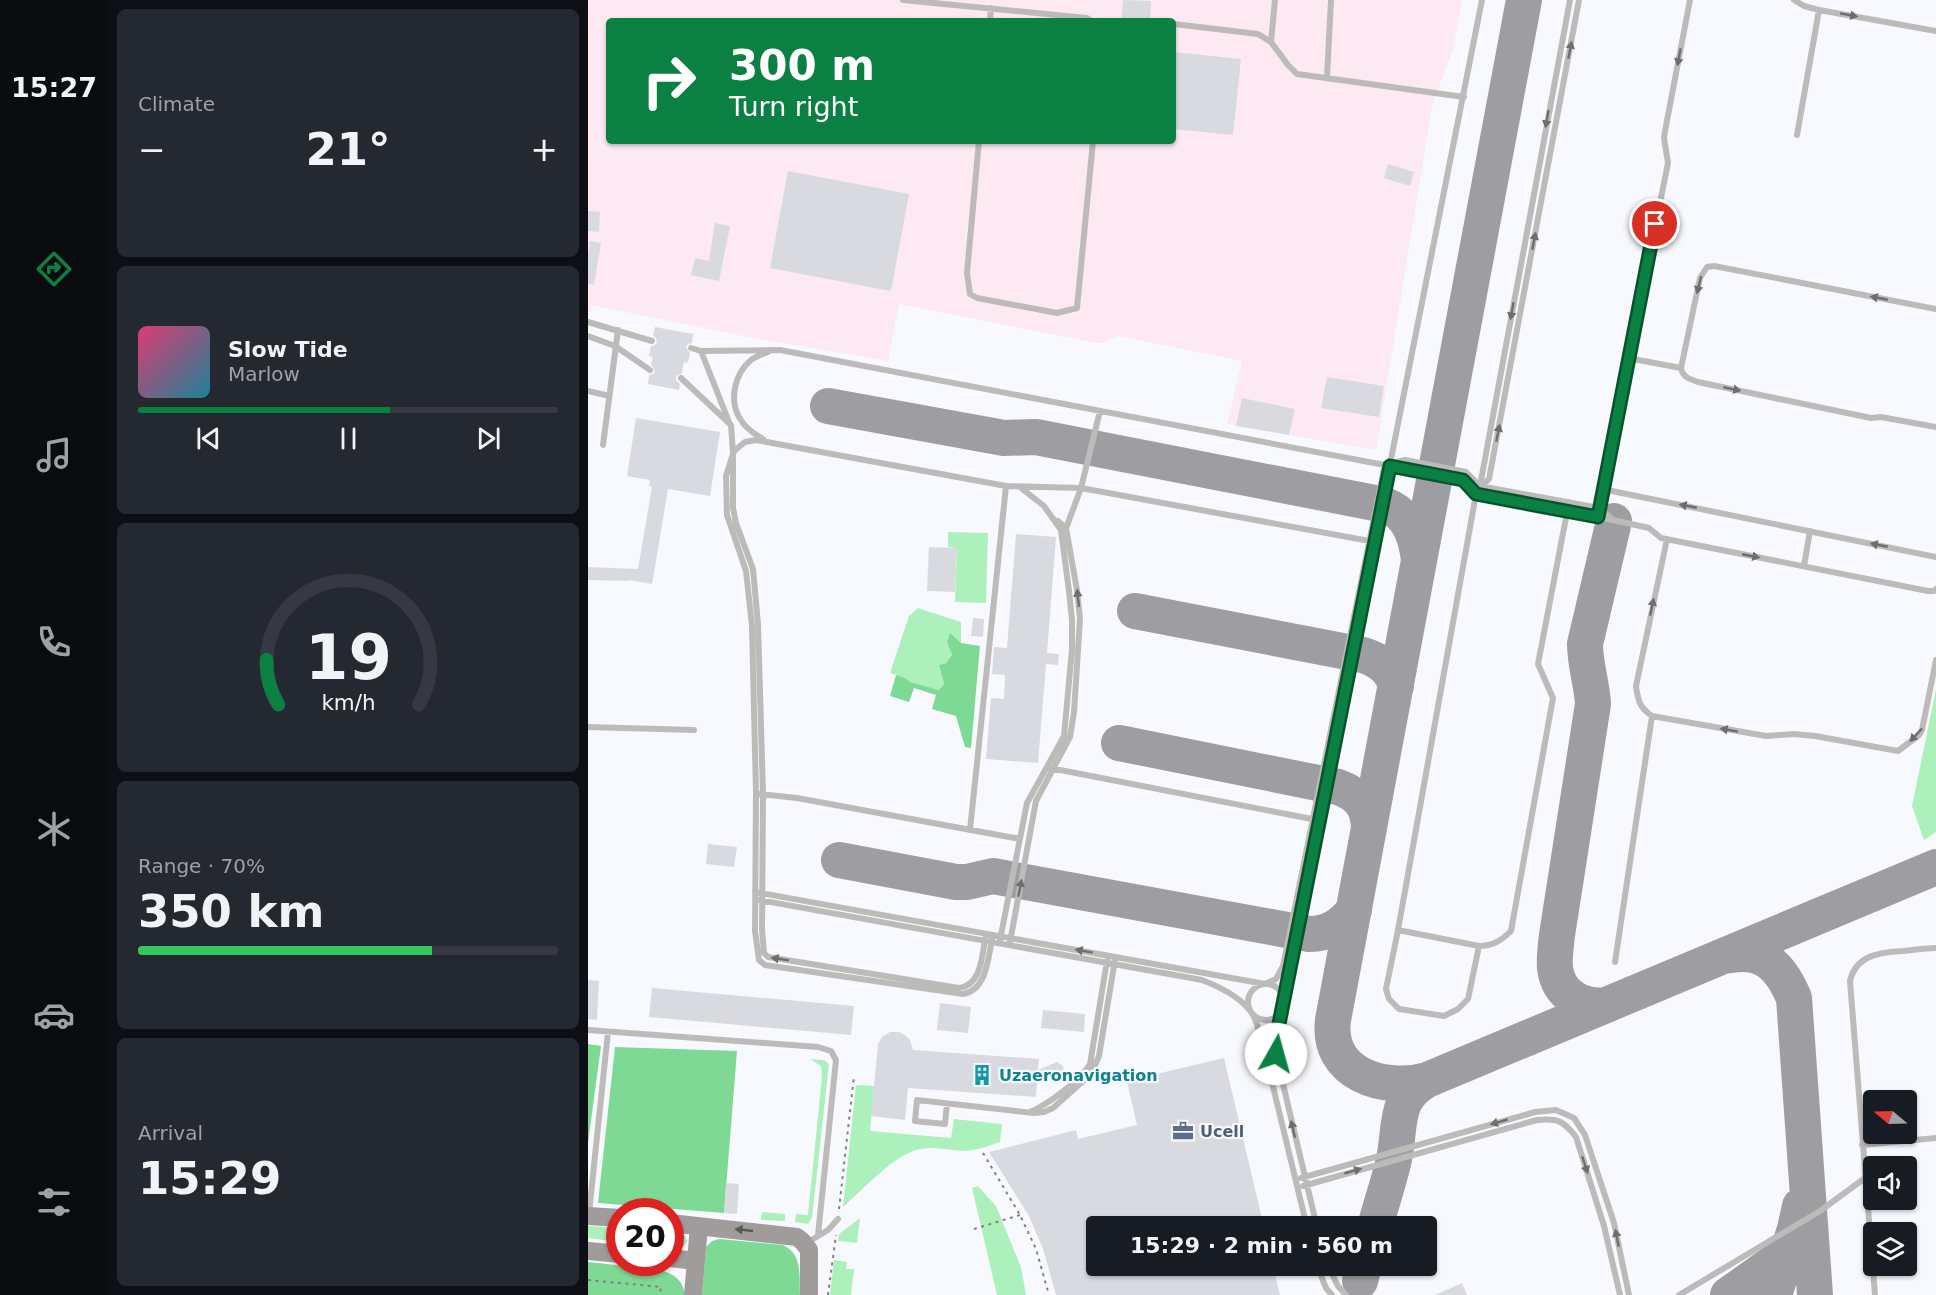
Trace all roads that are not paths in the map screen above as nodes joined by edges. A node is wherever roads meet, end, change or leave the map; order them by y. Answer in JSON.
{"nodes":[{"id":1,"x":903,"y":0,"type":"edge"},
{"id":2,"x":1275,"y":0,"type":"edge"},
{"id":3,"x":1331,"y":0,"type":"edge"},
{"id":4,"x":1482,"y":0,"type":"edge"},
{"id":5,"x":1570,"y":0,"type":"edge"},
{"id":6,"x":1579,"y":0,"type":"edge"},
{"id":7,"x":1690,"y":0,"type":"edge"},
{"id":8,"x":1794,"y":0,"type":"edge"},
{"id":9,"x":991,"y":8,"type":"junction"},
{"id":10,"x":1818,"y":10,"type":"junction"},
{"id":11,"x":990,"y":18,"type":"edge"},
{"id":12,"x":1087,"y":18,"type":"edge"},
{"id":13,"x":1176,"y":24,"type":"edge"},
{"id":14,"x":1936,"y":31,"type":"edge"},
{"id":15,"x":1271,"y":42,"type":"junction"},
{"id":16,"x":1327,"y":78,"type":"junction"},
{"id":17,"x":1464,"y":97,"type":"junction"},
{"id":18,"x":1797,"y":135,"type":"dead end"},
{"id":19,"x":979,"y":144,"type":"edge"},
{"id":20,"x":1094,"y":144,"type":"edge"},
{"id":21,"x":1936,"y":309,"type":"edge"},
{"id":22,"x":588,"y":322,"type":"edge"},
{"id":23,"x":618,"y":330,"type":"junction"},
{"id":24,"x":588,"y":336,"type":"edge"},
{"id":25,"x":652,"y":341,"type":"dead end"},
{"id":26,"x":615,"y":346,"type":"junction"},
{"id":27,"x":691,"y":348,"type":"dead end"},
{"id":28,"x":780,"y":350,"type":"junction"},
{"id":29,"x":701,"y":351,"type":"junction"},
{"id":30,"x":1628,"y":358,"type":"junction"},
{"id":31,"x":1681,"y":368,"type":"junction"},
{"id":32,"x":650,"y":370,"type":"dead end"},
{"id":33,"x":681,"y":378,"type":"dead end"},
{"id":34,"x":588,"y":391,"type":"edge"},
{"id":35,"x":734,"y":393,"type":"junction"},
{"id":36,"x":609,"y":396,"type":"junction"},
{"id":37,"x":1100,"y":411,"type":"junction"},
{"id":38,"x":730,"y":425,"type":"junction"},
{"id":39,"x":1936,"y":427,"type":"edge"},
{"id":40,"x":766,"y":441,"type":"junction"},
{"id":41,"x":603,"y":445,"type":"dead end"},
{"id":42,"x":733,"y":453,"type":"junction"},
{"id":43,"x":1388,"y":465,"type":"junction"},
{"id":44,"x":1006,"y":486,"type":"junction"},
{"id":45,"x":1480,"y":486,"type":"junction"},
{"id":46,"x":1021,"y":487,"type":"junction"},
{"id":47,"x":1081,"y":488,"type":"junction"},
{"id":48,"x":1602,"y":489,"type":"junction"},
{"id":49,"x":1476,"y":494,"type":"junction"},
{"id":50,"x":1569,"y":502,"type":"junction"},
{"id":51,"x":1044,"y":506,"type":"junction"},
{"id":52,"x":1599,"y":508,"type":"junction"},
{"id":53,"x":1568,"y":510,"type":"junction"},
{"id":54,"x":1598,"y":517,"type":"junction"},
{"id":55,"x":1614,"y":520,"type":"junction"},
{"id":56,"x":1065,"y":528,"type":"junction"},
{"id":57,"x":1810,"y":531,"type":"junction"},
{"id":58,"x":1667,"y":539,"type":"junction"},
{"id":59,"x":1372,"y":542,"type":"junction"},
{"id":60,"x":1063,"y":546,"type":"junction"},
{"id":61,"x":1936,"y":557,"type":"edge"},
{"id":62,"x":1804,"y":566,"type":"junction"},
{"id":63,"x":1935,"y":591,"type":"edge"},
{"id":64,"x":1936,"y":660,"type":"edge"},
{"id":65,"x":1652,"y":716,"type":"junction"},
{"id":66,"x":588,"y":727,"type":"edge"},
{"id":67,"x":694,"y":730,"type":"dead end"},
{"id":68,"x":1050,"y":768,"type":"junction"},
{"id":69,"x":759,"y":794,"type":"junction"},
{"id":70,"x":1316,"y":820,"type":"junction"},
{"id":71,"x":970,"y":830,"type":"junction"},
{"id":72,"x":1020,"y":839,"type":"junction"},
{"id":73,"x":759,"y":896,"type":"junction"},
{"id":74,"x":1398,"y":930,"type":"junction"},
{"id":75,"x":989,"y":938,"type":"junction"},
{"id":76,"x":1000,"y":940,"type":"junction"},
{"id":77,"x":1010,"y":942,"type":"junction"},
{"id":78,"x":1479,"y":946,"type":"junction"},
{"id":79,"x":1936,"y":948,"type":"edge"},
{"id":80,"x":1107,"y":959,"type":"junction"},
{"id":81,"x":1115,"y":961,"type":"junction"},
{"id":82,"x":1615,"y":962,"type":"dead end"},
{"id":83,"x":1265,"y":984,"type":"junction"},
{"id":84,"x":1283,"y":1007,"type":"junction"},
{"id":85,"x":1253,"y":1015,"type":"junction"},
{"id":86,"x":588,"y":1030,"type":"edge"},
{"id":87,"x":608,"y":1032,"type":"junction"},
{"id":88,"x":947,"y":1104,"type":"junction"},
{"id":89,"x":1027,"y":1113,"type":"junction"},
{"id":90,"x":1936,"y":1138,"type":"edge"},
{"id":91,"x":1862,"y":1145,"type":"junction"},
{"id":92,"x":1863,"y":1156,"type":"edge"},
{"id":93,"x":1304,"y":1178,"type":"junction"},
{"id":94,"x":1863,"y":1179,"type":"edge"},
{"id":95,"x":1295,"y":1180,"type":"junction"},
{"id":96,"x":1306,"y":1185,"type":"junction"},
{"id":97,"x":1297,"y":1188,"type":"junction"},
{"id":98,"x":1868,"y":1210,"type":"edge"},
{"id":99,"x":588,"y":1216,"type":"edge"},
{"id":100,"x":1304,"y":1216,"type":"edge"},
{"id":101,"x":1314,"y":1216,"type":"edge"},
{"id":102,"x":606,"y":1217,"type":"edge"},
{"id":103,"x":838,"y":1220,"type":"road end"},
{"id":104,"x":684,"y":1224,"type":"edge"},
{"id":105,"x":699,"y":1226,"type":"junction"},
{"id":106,"x":812,"y":1239,"type":"junction"},
{"id":107,"x":588,"y":1251,"type":"edge"},
{"id":108,"x":606,"y":1253,"type":"edge"},
{"id":109,"x":684,"y":1260,"type":"edge"},
{"id":110,"x":696,"y":1261,"type":"junction"},
{"id":111,"x":1321,"y":1276,"type":"edge"},
{"id":112,"x":1333,"y":1276,"type":"edge"},
{"id":113,"x":1338,"y":1286,"type":"junction"},
{"id":114,"x":1326,"y":1288,"type":"junction"},
{"id":115,"x":693,"y":1295,"type":"edge"},
{"id":116,"x":809,"y":1295,"type":"edge"},
{"id":117,"x":1332,"y":1295,"type":"edge"},
{"id":118,"x":1346,"y":1295,"type":"edge"},
{"id":119,"x":1620,"y":1295,"type":"edge"},
{"id":120,"x":1629,"y":1295,"type":"edge"},
{"id":121,"x":1679,"y":1295,"type":"edge"},
{"id":122,"x":1875,"y":1295,"type":"edge"}],
"edges":[{"from":1,"to":9,"type":"lane"},
{"from":2,"to":15,"type":"lane"},
{"from":3,"to":16,"type":"lane"},
{"from":4,"to":17,"type":"lane"},
{"from":5,"to":45,"type":"lane","one_way":true},
{"from":45,"to":6,"type":"lane","one_way":true},
{"from":7,"to":30,"type":"lane","one_way":true},
{"from":8,"to":10,"type":"lane"},
{"from":9,"to":11,"type":"lane"},
{"from":9,"to":12,"type":"lane"},
{"from":10,"to":14,"type":"lane","one_way":true},
{"from":10,"to":18,"type":"lane"},
{"from":13,"to":15,"type":"lane"},
{"from":15,"to":16,"type":"lane"},
{"from":16,"to":17,"type":"lane"},
{"from":17,"to":43,"type":"lane"},
{"from":19,"to":20,"type":"lane"},
{"from":21,"to":31,"type":"lane","one_way":true},
{"from":22,"to":23,"type":"lane"},
{"from":23,"to":25,"type":"lane"},
{"from":23,"to":26,"type":"lane"},
{"from":24,"to":26,"type":"lane"},
{"from":26,"to":32,"type":"lane"},
{"from":26,"to":36,"type":"lane"},
{"from":27,"to":29,"type":"lane"},
{"from":28,"to":29,"type":"lane"},
{"from":28,"to":35,"type":"lane"},
{"from":28,"to":37,"type":"lane"},
{"from":29,"to":38,"type":"lane"},
{"from":30,"to":31,"type":"lane"},
{"from":30,"to":48,"type":"lane"},
{"from":31,"to":39,"type":"lane","one_way":true},
{"from":33,"to":38,"type":"lane"},
{"from":34,"to":36,"type":"lane"},
{"from":35,"to":38,"type":"lane"},
{"from":35,"to":40,"type":"lane"},
{"from":36,"to":41,"type":"lane"},
{"from":37,"to":43,"type":"lane"},
{"from":37,"to":47,"type":"lane"},
{"from":38,"to":42,"type":"lane"},
{"from":40,"to":42,"type":"lane"},
{"from":40,"to":44,"type":"lane"},
{"from":42,"to":69,"type":"lane"},
{"from":43,"to":45,"type":"lane"},
{"from":43,"to":49,"type":"lane"},
{"from":43,"to":59,"type":"lane"},
{"from":44,"to":46,"type":"lane"},
{"from":44,"to":71,"type":"lane"},
{"from":45,"to":49,"type":"lane"},
{"from":45,"to":50,"type":"lane"},
{"from":46,"to":47,"type":"lane"},
{"from":46,"to":51,"type":"lane"},
{"from":47,"to":56,"type":"lane"},
{"from":47,"to":59,"type":"lane"},
{"from":48,"to":52,"type":"lane"},
{"from":57,"to":48,"type":"lane","one_way":true},
{"from":49,"to":53,"type":"lane"},
{"from":49,"to":74,"type":"lane"},
{"from":50,"to":52,"type":"lane"},
{"from":50,"to":53,"type":"lane"},
{"from":51,"to":56,"type":"lane"},
{"from":51,"to":60,"type":"lane"},
{"from":52,"to":54,"type":"lane"},
{"from":52,"to":55,"type":"lane"},
{"from":53,"to":54,"type":"lane"},
{"from":53,"to":78,"type":"lane"},
{"from":54,"to":55,"type":"lane"},
{"from":55,"to":58,"type":"lane"},
{"from":56,"to":60,"type":"lane"},
{"from":68,"to":56,"type":"lane","one_way":true},
{"from":61,"to":57,"type":"lane","one_way":true},
{"from":57,"to":62,"type":"lane"},
{"from":58,"to":62,"type":"lane","one_way":true},
{"from":65,"to":58,"type":"lane","one_way":true},
{"from":59,"to":70,"type":"lane"},
{"from":60,"to":68,"type":"lane"},
{"from":62,"to":63,"type":"lane"},
{"from":64,"to":65,"type":"lane","one_way":true},
{"from":65,"to":82,"type":"lane"},
{"from":66,"to":67,"type":"lane"},
{"from":68,"to":70,"type":"lane"},
{"from":68,"to":72,"type":"lane"},
{"from":77,"to":68,"type":"lane","one_way":true},
{"from":69,"to":71,"type":"lane"},
{"from":69,"to":73,"type":"lane"},
{"from":70,"to":83,"type":"lane"},
{"from":70,"to":84,"type":"lane"},
{"from":71,"to":72,"type":"lane"},
{"from":72,"to":76,"type":"lane"},
{"from":73,"to":75,"type":"lane"},
{"from":73,"to":75,"type":"lane"},
{"from":74,"to":78,"type":"lane"},
{"from":74,"to":78,"type":"lane"},
{"from":75,"to":76,"type":"lane"},
{"from":76,"to":77,"type":"lane"},
{"from":77,"to":80,"type":"lane"},
{"from":79,"to":91,"type":"lane"},
{"from":80,"to":81,"type":"lane"},
{"from":80,"to":89,"type":"lane"},
{"from":81,"to":83,"type":"lane"},
{"from":81,"to":85,"type":"lane"},
{"from":81,"to":89,"type":"lane"},
{"from":83,"to":84,"type":"lane"},
{"from":83,"to":85,"type":"lane"},
{"from":84,"to":85,"type":"lane"},
{"from":93,"to":84,"type":"lane","one_way":true},
{"from":85,"to":95,"type":"lane"},
{"from":86,"to":87,"type":"lane"},
{"from":87,"to":99,"type":"lane"},
{"from":87,"to":106,"type":"lane"},
{"from":88,"to":88,"type":"lane"},
{"from":88,"to":89,"type":"lane"},
{"from":90,"to":91,"type":"lane"},
{"from":91,"to":92,"type":"lane"},
{"from":93,"to":95,"type":"lane"},
{"from":93,"to":96,"type":"lane"},
{"from":120,"to":93,"type":"lane","one_way":true},
{"from":94,"to":121,"type":"lane"},
{"from":95,"to":97,"type":"lane"},
{"from":96,"to":97,"type":"lane"},
{"from":96,"to":101,"type":"lane"},
{"from":96,"to":119,"type":"lane","one_way":true},
{"from":97,"to":100,"type":"lane"},
{"from":98,"to":122,"type":"lane"},
{"from":99,"to":102,"type":"main road"},
{"from":103,"to":106,"type":"lane"},
{"from":104,"to":105,"type":"main road"},
{"from":106,"to":105,"type":"main road","one_way":true},
{"from":105,"to":110,"type":"main road"},
{"from":106,"to":116,"type":"main road"},
{"from":107,"to":108,"type":"main road"},
{"from":109,"to":110,"type":"main road"},
{"from":110,"to":115,"type":"main road"},
{"from":111,"to":114,"type":"lane"},
{"from":112,"to":113,"type":"lane"},
{"from":113,"to":114,"type":"lane"},
{"from":113,"to":118,"type":"lane"},
{"from":114,"to":117,"type":"lane"}]}
